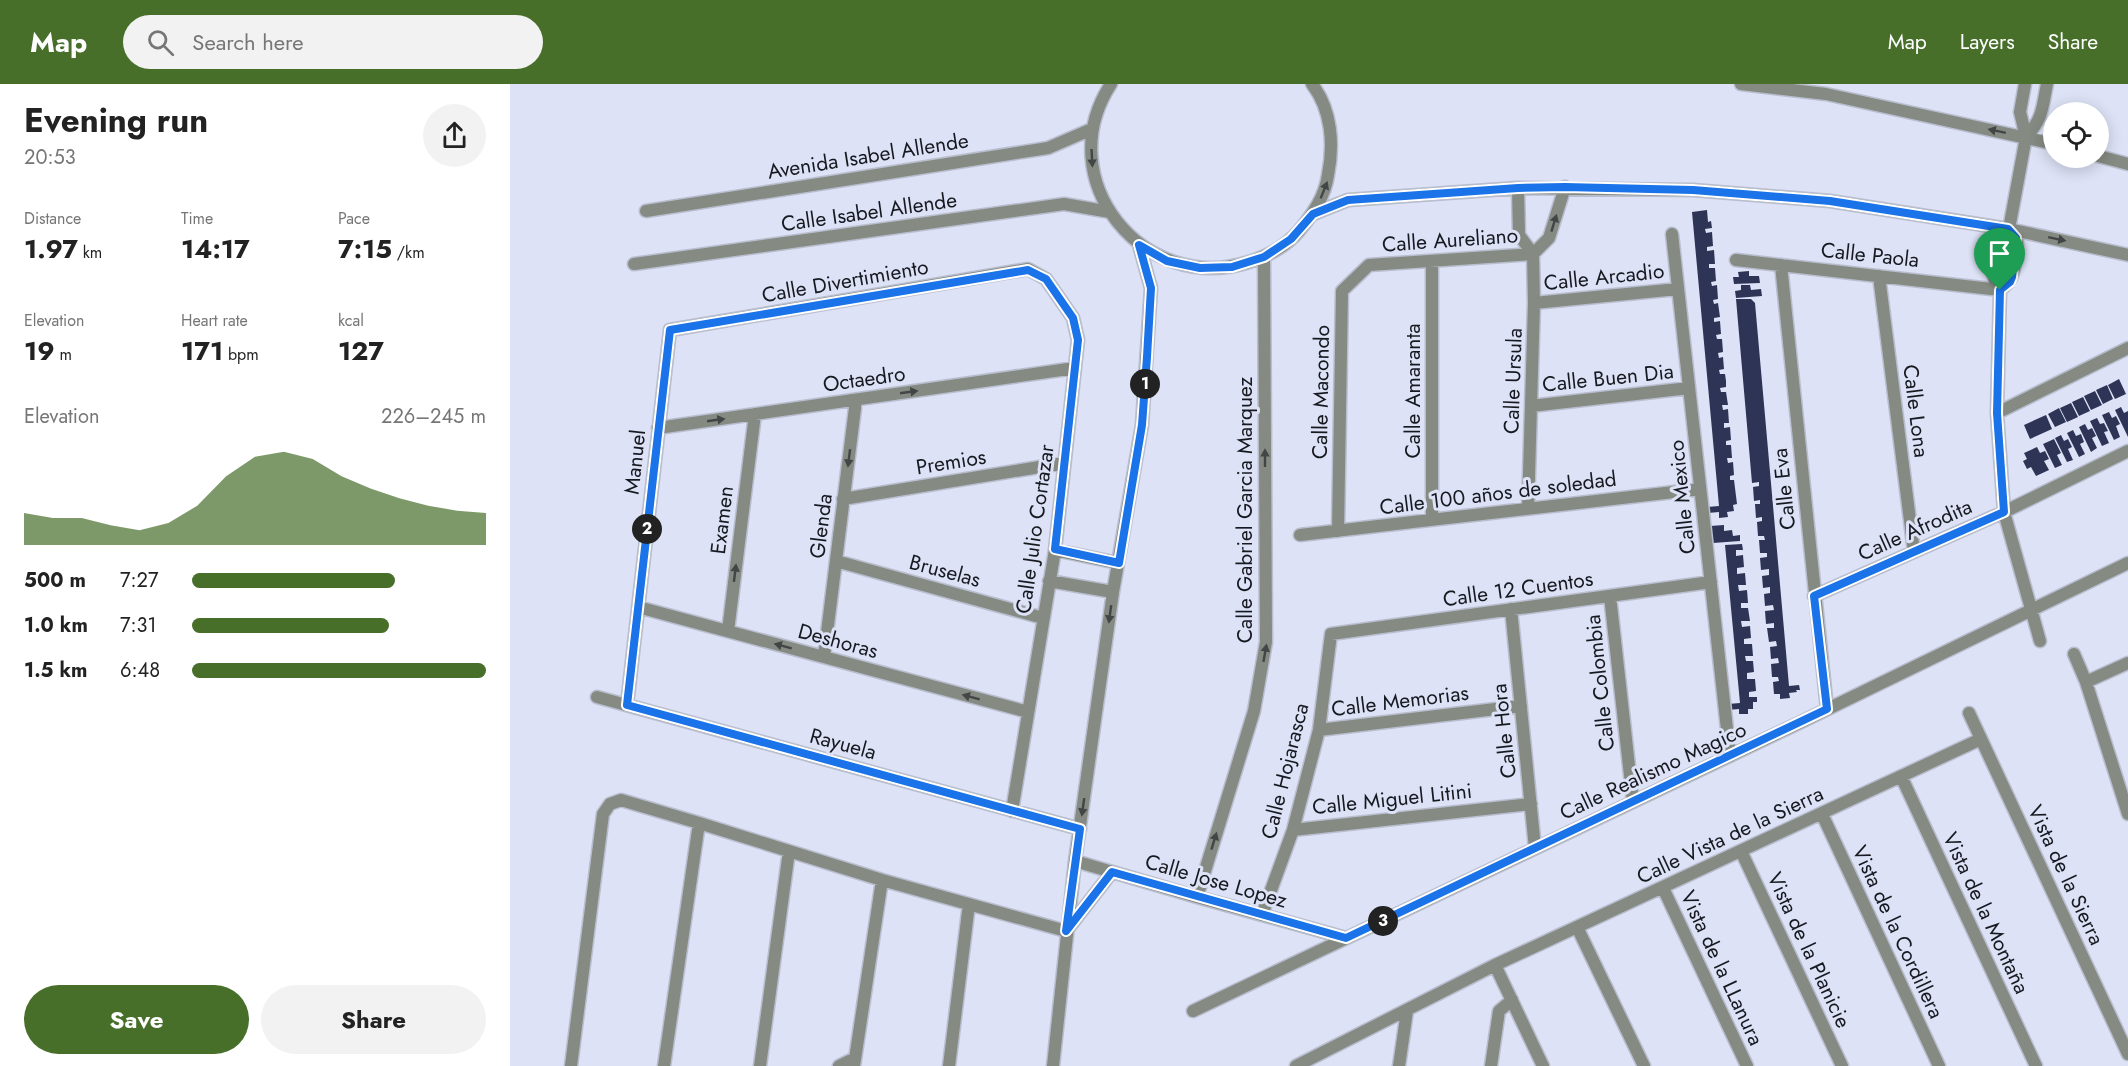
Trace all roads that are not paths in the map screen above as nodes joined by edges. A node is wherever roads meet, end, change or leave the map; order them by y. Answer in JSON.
{"nodes":[{"id":1,"x":1111,"y":84,"type":"edge"},
{"id":2,"x":1312,"y":84,"type":"edge"},
{"id":3,"x":1741,"y":84,"type":"edge"},
{"id":4,"x":2025,"y":84,"type":"edge"},
{"id":5,"x":2047,"y":86,"type":"edge"},
{"id":6,"x":1092,"y":129,"type":"junction"},
{"id":7,"x":2026,"y":137,"type":"junction"},
{"id":8,"x":2043,"y":141,"type":"edge"},
{"id":9,"x":2109,"y":159,"type":"edge"},
{"id":10,"x":2128,"y":164,"type":"edge"},
{"id":11,"x":1565,"y":187,"type":"junction"},
{"id":12,"x":1518,"y":188,"type":"junction"},
{"id":13,"x":646,"y":211,"type":"dead end"},
{"id":14,"x":1110,"y":212,"type":"junction"},
{"id":15,"x":1313,"y":214,"type":"junction"},
{"id":16,"x":2008,"y":229,"type":"junction"},
{"id":17,"x":1672,"y":234,"type":"dead end"},
{"id":18,"x":1139,"y":245,"type":"junction"},
{"id":19,"x":1533,"y":254,"type":"junction"},
{"id":20,"x":2128,"y":255,"type":"edge"},
{"id":21,"x":1264,"y":257,"type":"junction"},
{"id":22,"x":1736,"y":260,"type":"dead end"},
{"id":23,"x":1432,"y":262,"type":"junction"},
{"id":24,"x":634,"y":264,"type":"dead end"},
{"id":25,"x":1369,"y":265,"type":"joint"},
{"id":26,"x":1781,"y":265,"type":"junction"},
{"id":27,"x":1028,"y":270,"type":"joint"},
{"id":28,"x":1879,"y":276,"type":"junction"},
{"id":29,"x":1678,"y":289,"type":"junction"},
{"id":30,"x":2000,"y":290,"type":"junction"},
{"id":31,"x":1534,"y":303,"type":"junction"},
{"id":32,"x":670,"y":330,"type":"joint"},
{"id":33,"x":2128,"y":348,"type":"edge"},
{"id":34,"x":1075,"y":368,"type":"junction"},
{"id":35,"x":1689,"y":388,"type":"junction"},
{"id":36,"x":856,"y":400,"type":"junction"},
{"id":37,"x":1531,"y":406,"type":"junction"},
{"id":38,"x":1997,"y":413,"type":"junction"},
{"id":39,"x":755,"y":414,"type":"junction"},
{"id":40,"x":658,"y":428,"type":"junction"},
{"id":41,"x":2128,"y":451,"type":"edge"},
{"id":42,"x":1064,"y":464,"type":"junction"},
{"id":43,"x":1700,"y":489,"type":"junction"},
{"id":44,"x":843,"y":499,"type":"junction"},
{"id":45,"x":1528,"y":509,"type":"junction"},
{"id":46,"x":2004,"y":512,"type":"junction"},
{"id":47,"x":1432,"y":520,"type":"junction"},
{"id":48,"x":1338,"y":531,"type":"junction"},
{"id":49,"x":1300,"y":535,"type":"dead end"},
{"id":50,"x":1055,"y":549,"type":"junction"},
{"id":51,"x":1914,"y":552,"type":"junction"},
{"id":52,"x":836,"y":561,"type":"junction"},
{"id":53,"x":1119,"y":563,"type":"junction"},
{"id":54,"x":2128,"y":563,"type":"edge"},
{"id":55,"x":1049,"y":580,"type":"junction"},
{"id":56,"x":1711,"y":582,"type":"junction"},
{"id":57,"x":1113,"y":592,"type":"junction"},
{"id":58,"x":1611,"y":596,"type":"junction"},
{"id":59,"x":1814,"y":596,"type":"junction"},
{"id":60,"x":638,"y":607,"type":"junction"},
{"id":61,"x":1511,"y":609,"type":"junction"},
{"id":62,"x":2031,"y":609,"type":"junction"},
{"id":63,"x":1043,"y":618,"type":"junction"},
{"id":64,"x":728,"y":631,"type":"junction"},
{"id":65,"x":1331,"y":634,"type":"joint"},
{"id":66,"x":2040,"y":642,"type":"dead end"},
{"id":67,"x":2074,"y":654,"type":"dead end"},
{"id":68,"x":824,"y":657,"type":"junction"},
{"id":69,"x":2128,"y":663,"type":"edge"},
{"id":70,"x":2086,"y":682,"type":"junction"},
{"id":71,"x":597,"y":697,"type":"dead end"},
{"id":72,"x":627,"y":705,"type":"junction"},
{"id":73,"x":1521,"y":706,"type":"junction"},
{"id":74,"x":1827,"y":709,"type":"junction"},
{"id":75,"x":1028,"y":712,"type":"junction"},
{"id":76,"x":1969,"y":712,"type":"dead end"},
{"id":77,"x":1319,"y":730,"type":"junction"},
{"id":78,"x":1981,"y":739,"type":"junction"},
{"id":79,"x":1730,"y":756,"type":"junction"},
{"id":80,"x":1901,"y":776,"type":"junction"},
{"id":81,"x":1633,"y":802,"type":"junction"},
{"id":82,"x":1531,"y":804,"type":"junction"},
{"id":83,"x":1012,"y":811,"type":"junction"},
{"id":84,"x":1822,"y":814,"type":"junction"},
{"id":85,"x":2128,"y":814,"type":"edge"},
{"id":86,"x":699,"y":823,"type":"junction"},
{"id":87,"x":1080,"y":829,"type":"junction"},
{"id":88,"x":1293,"y":830,"type":"junction"},
{"id":89,"x":1535,"y":848,"type":"junction"},
{"id":90,"x":789,"y":851,"type":"junction"},
{"id":91,"x":1741,"y":851,"type":"junction"},
{"id":92,"x":1075,"y":861,"type":"junction"},
{"id":93,"x":1112,"y":872,"type":"junction"},
{"id":94,"x":882,"y":880,"type":"junction"},
{"id":95,"x":1663,"y":888,"type":"junction"},
{"id":96,"x":1197,"y":897,"type":"junction"},
{"id":97,"x":969,"y":904,"type":"junction"},
{"id":98,"x":1262,"y":915,"type":"junction"},
{"id":99,"x":1577,"y":927,"type":"junction"},
{"id":100,"x":1066,"y":931,"type":"junction"},
{"id":101,"x":1346,"y":938,"type":"junction"},
{"id":102,"x":1495,"y":965,"type":"junction"},
{"id":103,"x":1512,"y":1000,"type":"junction"},
{"id":104,"x":1194,"y":1011,"type":"dead end"},
{"id":105,"x":1407,"y":1011,"type":"junction"},
{"id":106,"x":2128,"y":1054,"type":"edge"},
{"id":107,"x":854,"y":1062,"type":"edge"},
{"id":108,"x":1302,"y":1065,"type":"edge"},
{"id":109,"x":571,"y":1066,"type":"edge"},
{"id":110,"x":664,"y":1066,"type":"edge"},
{"id":111,"x":760,"y":1066,"type":"edge"},
{"id":112,"x":838,"y":1066,"type":"edge"},
{"id":113,"x":949,"y":1066,"type":"edge"},
{"id":114,"x":1053,"y":1066,"type":"edge"},
{"id":115,"x":1399,"y":1066,"type":"edge"},
{"id":116,"x":1491,"y":1066,"type":"edge"},
{"id":117,"x":1543,"y":1066,"type":"edge"},
{"id":118,"x":1644,"y":1066,"type":"edge"},
{"id":119,"x":1747,"y":1066,"type":"edge"},
{"id":120,"x":1842,"y":1066,"type":"edge"},
{"id":121,"x":1939,"y":1066,"type":"edge"},
{"id":122,"x":2036,"y":1066,"type":"edge"}],
"edges":[{"from":1,"to":6,"type":"street"},
{"from":15,"to":2,"type":"street","one_way":true},
{"from":7,"to":3,"type":"street","one_way":true},
{"from":4,"to":5,"type":"street"},
{"from":4,"to":7,"type":"street"},
{"from":5,"to":7,"type":"street"},
{"from":6,"to":13,"type":"street","name":"Avenida Isabel Allende"},
{"from":6,"to":14,"type":"street","one_way":true},
{"from":7,"to":8,"type":"street"},
{"from":7,"to":16,"type":"street"},
{"from":9,"to":10,"type":"street"},
{"from":11,"to":12,"type":"street"},
{"from":11,"to":16,"type":"street"},
{"from":19,"to":11,"type":"street","one_way":true},
{"from":12,"to":15,"type":"street"},
{"from":12,"to":19,"type":"street","name":"Calle Ursula"},
{"from":14,"to":18,"type":"street"},
{"from":14,"to":24,"type":"street","name":"Calle Isabel Allende"},
{"from":15,"to":21,"type":"street"},
{"from":16,"to":20,"type":"street","one_way":true},
{"from":16,"to":30,"type":"street"},
{"from":16,"to":30,"type":"street"},
{"from":17,"to":29,"type":"street","name":"Calle Mexico"},
{"from":18,"to":21,"type":"street"},
{"from":18,"to":53,"type":"street"},
{"from":19,"to":23,"type":"street","name":"Calle Aureliano"},
{"from":19,"to":31,"type":"street","name":"Calle Ursula"},
{"from":96,"to":21,"type":"street","name":"Calle Gabriel Garcia Marquez","one_way":true},
{"from":22,"to":26,"type":"street","name":"Calle Paola"},
{"from":23,"to":25,"type":"street","name":"Calle Aureliano"},
{"from":23,"to":47,"type":"street","name":"Calle Amaranta"},
{"from":25,"to":48,"type":"street","name":"Calle Macondo"},
{"from":26,"to":28,"type":"street","name":"Calle Paola"},
{"from":26,"to":59,"type":"street","name":"Calle Eva"},
{"from":27,"to":32,"type":"street","name":"Calle Divertimiento"},
{"from":27,"to":34,"type":"street","name":"Calle Julio Cortazar"},
{"from":28,"to":30,"type":"street","name":"Calle Paola"},
{"from":28,"to":51,"type":"street","name":"Calle Lona"},
{"from":29,"to":31,"type":"street","name":"Calle Arcadio"},
{"from":29,"to":35,"type":"street","name":"Calle Mexico"},
{"from":30,"to":38,"type":"street"},
{"from":31,"to":37,"type":"street","name":"Calle Ursula"},
{"from":32,"to":40,"type":"street","name":"Manuel"},
{"from":33,"to":38,"type":"street"},
{"from":36,"to":34,"type":"street","name":"Octaedro","one_way":true},
{"from":34,"to":42,"type":"street","name":"Calle Julio Cortazar"},
{"from":35,"to":37,"type":"street","name":"Calle Buen Dia"},
{"from":35,"to":43,"type":"street","name":"Calle Mexico"},
{"from":36,"to":39,"type":"street","name":"Octaedro"},
{"from":36,"to":44,"type":"street","name":"Glenda","one_way":true},
{"from":37,"to":45,"type":"street","name":"Calle Ursula"},
{"from":38,"to":46,"type":"street"},
{"from":40,"to":39,"type":"street","name":"Octaedro","one_way":true},
{"from":64,"to":39,"type":"street","name":"Examen","one_way":true},
{"from":40,"to":60,"type":"street","name":"Manuel"},
{"from":41,"to":46,"type":"street","name":"Calle Afrodita"},
{"from":42,"to":44,"type":"street","name":"Premios"},
{"from":42,"to":50,"type":"street","name":"Calle Julio Cortazar"},
{"from":43,"to":45,"type":"street","name":"Calle 100 años de soledad"},
{"from":43,"to":56,"type":"street","name":"Calle Mexico"},
{"from":44,"to":52,"type":"street","name":"Glenda"},
{"from":45,"to":47,"type":"street","name":"Calle 100 años de soledad"},
{"from":46,"to":51,"type":"street","name":"Calle Afrodita"},
{"from":46,"to":62,"type":"street"},
{"from":47,"to":48,"type":"street","name":"Calle 100 años de soledad"},
{"from":48,"to":49,"type":"street","name":"Calle 100 años de soledad"},
{"from":50,"to":53,"type":"street"},
{"from":50,"to":55,"type":"street","name":"Calle Julio Cortazar"},
{"from":51,"to":59,"type":"street","name":"Calle Afrodita"},
{"from":52,"to":63,"type":"street","name":"Bruselas"},
{"from":52,"to":68,"type":"street","name":"Glenda"},
{"from":53,"to":57,"type":"street"},
{"from":54,"to":62,"type":"street","name":"Calle Realismo Magico"},
{"from":55,"to":57,"type":"street"},
{"from":55,"to":63,"type":"street","name":"Calle Julio Cortazar"},
{"from":56,"to":58,"type":"street","name":"Calle 12 Cuentos"},
{"from":56,"to":79,"type":"street","name":"Calle Mexico"},
{"from":57,"to":87,"type":"street","one_way":true},
{"from":58,"to":61,"type":"street","name":"Calle 12 Cuentos"},
{"from":58,"to":81,"type":"street","name":"Calle Colombia"},
{"from":59,"to":74,"type":"street","name":"Calle Eva"},
{"from":60,"to":64,"type":"street","name":"Deshoras"},
{"from":60,"to":72,"type":"street","name":"Manuel"},
{"from":61,"to":65,"type":"street","name":"Calle 12 Cuentos"},
{"from":61,"to":73,"type":"street","name":"Calle Hora"},
{"from":62,"to":66,"type":"street"},
{"from":62,"to":74,"type":"street","name":"Calle Realismo Magico"},
{"from":63,"to":75,"type":"street","name":"Calle Julio Cortazar"},
{"from":68,"to":64,"type":"street","name":"Deshoras","one_way":true},
{"from":65,"to":77,"type":"street","name":"Calle Hojarasca"},
{"from":67,"to":70,"type":"street"},
{"from":75,"to":68,"type":"street","name":"Deshoras","one_way":true},
{"from":69,"to":70,"type":"street"},
{"from":70,"to":85,"type":"street"},
{"from":71,"to":72,"type":"street","name":"Rayuela"},
{"from":72,"to":83,"type":"street","name":"Rayuela"},
{"from":73,"to":77,"type":"street","name":"Calle Memorias"},
{"from":73,"to":82,"type":"street","name":"Calle Hora"},
{"from":74,"to":79,"type":"street","name":"Calle Realismo Magico"},
{"from":75,"to":83,"type":"street","name":"Calle Julio Cortazar"},
{"from":76,"to":78,"type":"street","name":"Vista de la Sierra"},
{"from":77,"to":88,"type":"street","name":"Calle Hojarasca"},
{"from":78,"to":80,"type":"street","name":"Calle Vista de la Sierra"},
{"from":78,"to":106,"type":"street","name":"Vista de la Sierra"},
{"from":79,"to":81,"type":"street","name":"Calle Realismo Magico"},
{"from":80,"to":84,"type":"street","name":"Calle Vista de la Sierra"},
{"from":80,"to":122,"type":"street","name":"Vista de la Montaña"},
{"from":81,"to":89,"type":"street","name":"Calle Realismo Magico"},
{"from":82,"to":88,"type":"street","name":"Calle Miguel Litini"},
{"from":82,"to":89,"type":"street","name":"Calle Hora"},
{"from":83,"to":87,"type":"street","name":"Rayuela"},
{"from":84,"to":91,"type":"street","name":"Calle Vista de la Sierra"},
{"from":84,"to":121,"type":"street","name":"Vista de la Cordillera"},
{"from":86,"to":90,"type":"street"},
{"from":86,"to":109,"type":"street"},
{"from":86,"to":110,"type":"street"},
{"from":87,"to":92,"type":"street"},
{"from":88,"to":98,"type":"street","name":"Calle Hojarasca"},
{"from":89,"to":101,"type":"street","name":"Calle Realismo Magico"},
{"from":90,"to":94,"type":"street"},
{"from":90,"to":111,"type":"street"},
{"from":91,"to":95,"type":"street","name":"Calle Vista de la Sierra"},
{"from":91,"to":120,"type":"street","name":"Vista de la Planicie"},
{"from":92,"to":93,"type":"street","name":"Calle Jose Lopez"},
{"from":92,"to":100,"type":"street"},
{"from":93,"to":96,"type":"street","name":"Calle Jose Lopez"},
{"from":93,"to":100,"type":"street"},
{"from":94,"to":97,"type":"street"},
{"from":94,"to":107,"type":"street"},
{"from":95,"to":99,"type":"street","name":"Calle Vista de la Sierra"},
{"from":95,"to":119,"type":"street","name":"Vista de la LLanura"},
{"from":96,"to":98,"type":"street","name":"Calle Jose Lopez"},
{"from":97,"to":100,"type":"street"},
{"from":97,"to":113,"type":"street"},
{"from":98,"to":101,"type":"street","name":"Calle Jose Lopez"},
{"from":99,"to":102,"type":"street","name":"Calle Vista de la Sierra"},
{"from":99,"to":118,"type":"street"},
{"from":100,"to":114,"type":"street"},
{"from":101,"to":104,"type":"street","name":"Calle Realismo Magico"},
{"from":102,"to":103,"type":"street"},
{"from":102,"to":105,"type":"street","name":"Calle Vista de la Sierra"},
{"from":103,"to":116,"type":"street"},
{"from":103,"to":117,"type":"street"},
{"from":105,"to":108,"type":"street","name":"Calle Vista de la Sierra"},
{"from":105,"to":115,"type":"street"},
{"from":107,"to":112,"type":"street"}]}
